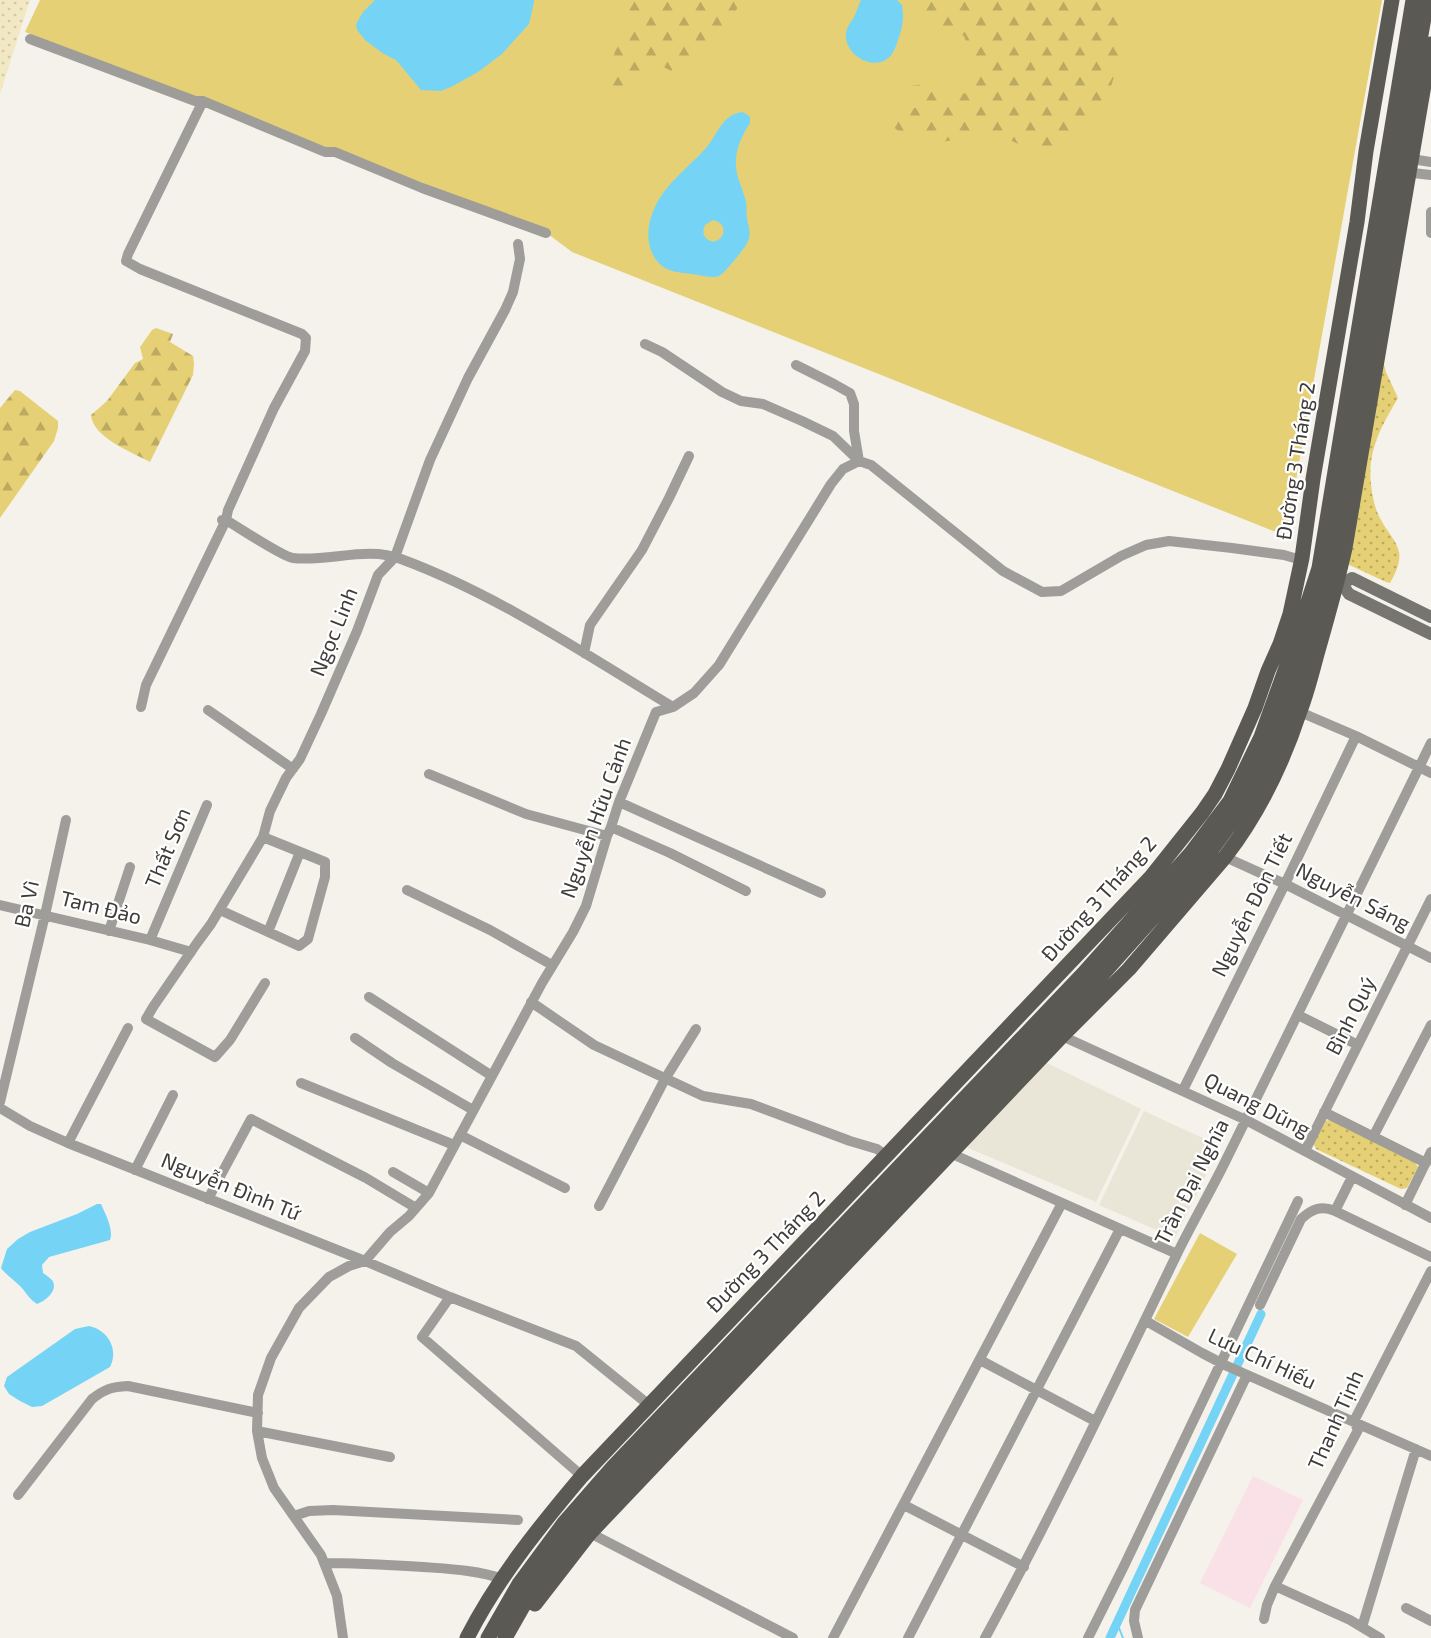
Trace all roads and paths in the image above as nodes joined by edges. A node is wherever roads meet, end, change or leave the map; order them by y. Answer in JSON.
{"nodes":[{"id":1,"x":1392,"y":0,"type":"edge"},
{"id":2,"x":1413,"y":0,"type":"edge"},
{"id":3,"x":1427,"y":0,"type":"edge"},
{"id":4,"x":30,"y":39,"type":"dead end"},
{"id":5,"x":1431,"y":44,"type":"edge"},
{"id":6,"x":203,"y":101,"type":"junction"},
{"id":7,"x":1431,"y":162,"type":"edge"},
{"id":8,"x":1404,"y":165,"type":"junction"},
{"id":9,"x":1431,"y":176,"type":"edge"},
{"id":10,"x":1431,"y":212,"type":"edge"},
{"id":11,"x":546,"y":233,"type":"dead end"},
{"id":12,"x":1431,"y":233,"type":"edge"},
{"id":13,"x":518,"y":244,"type":"dead end"},
{"id":14,"x":645,"y":344,"type":"dead end"},
{"id":15,"x":796,"y":365,"type":"dead end"},
{"id":16,"x":689,"y":456,"type":"dead end"},
{"id":17,"x":859,"y":461,"type":"junction"},
{"id":18,"x":224,"y":520,"type":"junction"},
{"id":19,"x":395,"y":557,"type":"junction"},
{"id":20,"x":1301,"y":560,"type":"junction"},
{"id":21,"x":1332,"y":578,"type":"junction"},
{"id":22,"x":1431,"y":617,"type":"edge"},
{"id":23,"x":1431,"y":634,"type":"edge"},
{"id":24,"x":1284,"y":652,"type":"junction"},
{"id":25,"x":584,"y":653,"type":"junction"},
{"id":26,"x":1258,"y":701,"type":"junction"},
{"id":27,"x":141,"y":706,"type":"dead end"},
{"id":28,"x":672,"y":707,"type":"junction"},
{"id":29,"x":1271,"y":709,"type":"junction"},
{"id":30,"x":208,"y":710,"type":"dead end"},
{"id":31,"x":1300,"y":712,"type":"junction"},
{"id":32,"x":1356,"y":736,"type":"junction"},
{"id":33,"x":1431,"y":743,"type":"edge"},
{"id":34,"x":1419,"y":767,"type":"junction"},
{"id":35,"x":293,"y":769,"type":"junction"},
{"id":36,"x":1236,"y":772,"type":"junction"},
{"id":37,"x":429,"y":774,"type":"dead end"},
{"id":38,"x":1431,"y":774,"type":"edge"},
{"id":39,"x":619,"y":802,"type":"junction"},
{"id":40,"x":207,"y":805,"type":"dead end"},
{"id":41,"x":66,"y":820,"type":"dead end"},
{"id":42,"x":609,"y":832,"type":"junction"},
{"id":43,"x":263,"y":837,"type":"junction"},
{"id":44,"x":300,"y":852,"type":"junction"},
{"id":45,"x":1225,"y":857,"type":"junction"},
{"id":46,"x":130,"y":867,"type":"dead end"},
{"id":47,"x":1285,"y":884,"type":"junction"},
{"id":48,"x":407,"y":890,"type":"dead end"},
{"id":49,"x":746,"y":891,"type":"dead end"},
{"id":50,"x":821,"y":893,"type":"dead end"},
{"id":51,"x":1431,"y":898,"type":"edge"},
{"id":52,"x":0,"y":905,"type":"edge"},
{"id":53,"x":220,"y":910,"type":"junction"},
{"id":54,"x":45,"y":915,"type":"junction"},
{"id":55,"x":1347,"y":915,"type":"junction"},
{"id":56,"x":109,"y":931,"type":"junction"},
{"id":57,"x":268,"y":932,"type":"junction"},
{"id":58,"x":150,"y":940,"type":"junction"},
{"id":59,"x":1407,"y":946,"type":"junction"},
{"id":60,"x":191,"y":952,"type":"junction"},
{"id":61,"x":1431,"y":958,"type":"edge"},
{"id":62,"x":552,"y":965,"type":"junction"},
{"id":63,"x":265,"y":983,"type":"dead end"},
{"id":64,"x":369,"y":997,"type":"dead end"},
{"id":65,"x":531,"y":1002,"type":"junction"},
{"id":66,"x":1298,"y":1015,"type":"junction"},
{"id":67,"x":1430,"y":1027,"type":"edge"},
{"id":68,"x":128,"y":1029,"type":"dead end"},
{"id":69,"x":696,"y":1029,"type":"dead end"},
{"id":70,"x":1057,"y":1032,"type":"junction"},
{"id":71,"x":355,"y":1038,"type":"dead end"},
{"id":72,"x":1358,"y":1045,"type":"junction"},
{"id":73,"x":492,"y":1076,"type":"junction"},
{"id":74,"x":665,"y":1078,"type":"junction"},
{"id":75,"x":301,"y":1083,"type":"dead end"},
{"id":76,"x":1183,"y":1090,"type":"junction"},
{"id":77,"x":173,"y":1095,"type":"dead end"},
{"id":78,"x":0,"y":1102,"type":"edge"},
{"id":79,"x":0,"y":1108,"type":"edge"},
{"id":80,"x":473,"y":1110,"type":"junction"},
{"id":81,"x":1324,"y":1112,"type":"junction"},
{"id":82,"x":1246,"y":1120,"type":"junction"},
{"id":83,"x":909,"y":1133,"type":"junction"},
{"id":84,"x":1373,"y":1137,"type":"junction"},
{"id":85,"x":457,"y":1140,"type":"junction"},
{"id":86,"x":68,"y":1143,"type":"junction"},
{"id":87,"x":921,"y":1144,"type":"junction"},
{"id":88,"x":944,"y":1150,"type":"junction"},
{"id":89,"x":1305,"y":1151,"type":"junction"},
{"id":90,"x":1431,"y":1152,"type":"edge"},
{"id":91,"x":887,"y":1156,"type":"junction"},
{"id":92,"x":1426,"y":1163,"type":"junction"},
{"id":93,"x":135,"y":1170,"type":"junction"},
{"id":94,"x":393,"y":1172,"type":"dead end"},
{"id":95,"x":1352,"y":1177,"type":"junction"},
{"id":96,"x":911,"y":1186,"type":"junction"},
{"id":97,"x":565,"y":1188,"type":"dead end"},
{"id":98,"x":429,"y":1193,"type":"junction"},
{"id":99,"x":208,"y":1199,"type":"junction"},
{"id":100,"x":1298,"y":1201,"type":"dead end"},
{"id":101,"x":1062,"y":1203,"type":"junction"},
{"id":102,"x":1405,"y":1205,"type":"junction"},
{"id":103,"x":599,"y":1206,"type":"dead end"},
{"id":104,"x":416,"y":1208,"type":"junction"},
{"id":105,"x":1335,"y":1211,"type":"junction"},
{"id":106,"x":1431,"y":1218,"type":"edge"},
{"id":107,"x":1120,"y":1229,"type":"junction"},
{"id":108,"x":1177,"y":1254,"type":"junction"},
{"id":109,"x":1431,"y":1257,"type":"edge"},
{"id":110,"x":365,"y":1261,"type":"junction"},
{"id":111,"x":1431,"y":1271,"type":"edge"},
{"id":112,"x":450,"y":1298,"type":"junction"},
{"id":113,"x":1260,"y":1305,"type":"dead end"},
{"id":114,"x":1146,"y":1321,"type":"junction"},
{"id":115,"x":980,"y":1360,"type":"junction"},
{"id":116,"x":1224,"y":1364,"type":"junction"},
{"id":117,"x":1246,"y":1374,"type":"junction"},
{"id":118,"x":1036,"y":1390,"type":"junction"},
{"id":119,"x":649,"y":1405,"type":"junction"},
{"id":120,"x":258,"y":1413,"type":"junction"},
{"id":121,"x":1095,"y":1421,"type":"junction"},
{"id":122,"x":1354,"y":1421,"type":"junction"},
{"id":123,"x":257,"y":1431,"type":"junction"},
{"id":124,"x":1416,"y":1449,"type":"junction"},
{"id":125,"x":1431,"y":1456,"type":"edge"},
{"id":126,"x":390,"y":1457,"type":"dead end"},
{"id":127,"x":582,"y":1476,"type":"junction"},
{"id":128,"x":18,"y":1495,"type":"dead end"},
{"id":129,"x":904,"y":1505,"type":"junction"},
{"id":130,"x":294,"y":1516,"type":"junction"},
{"id":131,"x":518,"y":1520,"type":"dead end"},
{"id":132,"x":590,"y":1533,"type":"junction"},
{"id":133,"x":962,"y":1536,"type":"junction"},
{"id":134,"x":324,"y":1563,"type":"junction"},
{"id":135,"x":1024,"y":1567,"type":"junction"},
{"id":136,"x":502,"y":1579,"type":"junction"},
{"id":137,"x":1275,"y":1586,"type":"junction"},
{"id":138,"x":1406,"y":1608,"type":"dead end"},
{"id":139,"x":1264,"y":1619,"type":"dead end"},
{"id":140,"x":1431,"y":1621,"type":"edge"},
{"id":141,"x":1362,"y":1627,"type":"junction"},
{"id":142,"x":343,"y":1638,"type":"edge"},
{"id":143,"x":467,"y":1638,"type":"edge"},
{"id":144,"x":488,"y":1638,"type":"edge"},
{"id":145,"x":505,"y":1638,"type":"edge"},
{"id":146,"x":515,"y":1638,"type":"edge"},
{"id":147,"x":793,"y":1638,"type":"edge"},
{"id":148,"x":833,"y":1638,"type":"edge"},
{"id":149,"x":908,"y":1638,"type":"edge"},
{"id":150,"x":985,"y":1638,"type":"edge"},
{"id":151,"x":1088,"y":1638,"type":"edge"},
{"id":152,"x":1138,"y":1638,"type":"edge"},
{"id":153,"x":1380,"y":1638,"type":"edge"}],
"edges":[{"from":1,"to":20,"type":"main road","name":"Đường 3 Tháng 2"},
{"from":2,"to":21,"type":"main road","name":"Đường 3 Tháng 2"},
{"from":3,"to":8,"type":"main road","name":"Đường 3 Tháng 2"},
{"from":4,"to":6,"type":"street"},
{"from":5,"to":8,"type":"main road","name":"Đường 3 Tháng 2"},
{"from":6,"to":11,"type":"street"},
{"from":6,"to":18,"type":"street"},
{"from":7,"to":8,"type":"street"},
{"from":8,"to":9,"type":"street"},
{"from":8,"to":21,"type":"main road","name":"Đường 3 Tháng 2"},
{"from":10,"to":12,"type":"street"},
{"from":13,"to":19,"type":"street","name":"Ngọc Linh"},
{"from":14,"to":17,"type":"street"},
{"from":15,"to":17,"type":"street"},
{"from":16,"to":25,"type":"street"},
{"from":17,"to":20,"type":"street"},
{"from":17,"to":28,"type":"street","name":"Nguyễn Hữu Cảnh"},
{"from":18,"to":19,"type":"street"},
{"from":18,"to":27,"type":"street"},
{"from":19,"to":25,"type":"street"},
{"from":19,"to":35,"type":"street","name":"Ngọc Linh"},
{"from":20,"to":21,"type":"main road"},
{"from":20,"to":24,"type":"main road","name":"Đường 3 Tháng 2"},
{"from":21,"to":22,"type":"main road"},
{"from":21,"to":23,"type":"main road"},
{"from":21,"to":24,"type":"main road","name":"Đường 3 Tháng 2"},
{"from":21,"to":31,"type":"main road","name":"Đường 3 Tháng 2"},
{"from":21,"to":70,"type":"main road","name":"Đường 3 Tháng 2"},
{"from":24,"to":26,"type":"main road","name":"Đường 3 Tháng 2"},
{"from":24,"to":29,"type":"main road","name":"Đường 3 Tháng 2"},
{"from":25,"to":28,"type":"street"},
{"from":26,"to":29,"type":"main road"},
{"from":26,"to":36,"type":"main road","name":"Đường 3 Tháng 2"},
{"from":28,"to":39,"type":"street","name":"Nguyễn Hữu Cảnh"},
{"from":29,"to":36,"type":"main road","name":"Đường 3 Tháng 2"},
{"from":30,"to":35,"type":"street"},
{"from":31,"to":32,"type":"street"},
{"from":31,"to":45,"type":"main road","name":"Đường 3 Tháng 2"},
{"from":32,"to":34,"type":"street"},
{"from":32,"to":47,"type":"street","name":"Nguyễn Đôn Tiết"},
{"from":33,"to":34,"type":"street","name":"Trần Đại Nghĩa"},
{"from":34,"to":38,"type":"street"},
{"from":34,"to":55,"type":"street","name":"Trần Đại Nghĩa"},
{"from":35,"to":43,"type":"street","name":"Ngọc Linh"},
{"from":36,"to":83,"type":"main road","name":"Đường 3 Tháng 2"},
{"from":36,"to":87,"type":"main road","name":"Đường 3 Tháng 2"},
{"from":37,"to":42,"type":"street"},
{"from":39,"to":42,"type":"street","name":"Nguyễn Hữu Cảnh"},
{"from":39,"to":50,"type":"street"},
{"from":40,"to":58,"type":"street","name":"Thất Sơn"},
{"from":41,"to":54,"type":"street","name":"Ba Vì"},
{"from":42,"to":49,"type":"street"},
{"from":42,"to":62,"type":"street","name":"Nguyễn Hữu Cảnh"},
{"from":43,"to":44,"type":"street"},
{"from":43,"to":53,"type":"street","name":"Ngọc Linh"},
{"from":44,"to":57,"type":"street"},
{"from":44,"to":57,"type":"street"},
{"from":45,"to":47,"type":"street","name":"Nguyễn Sáng"},
{"from":45,"to":70,"type":"main road","name":"Đường 3 Tháng 2"},
{"from":46,"to":56,"type":"street"},
{"from":47,"to":55,"type":"street","name":"Nguyễn Sáng"},
{"from":47,"to":76,"type":"street","name":"Nguyễn Đôn Tiết"},
{"from":48,"to":62,"type":"street"},
{"from":51,"to":59,"type":"street","name":"Bình Quý"},
{"from":52,"to":54,"type":"street","name":"Tam Đảo"},
{"from":53,"to":57,"type":"street"},
{"from":53,"to":60,"type":"street","name":"Ngọc Linh"},
{"from":54,"to":56,"type":"street","name":"Tam Đảo"},
{"from":54,"to":78,"type":"street","name":"Ba Vì"},
{"from":55,"to":59,"type":"street","name":"Nguyễn Sáng"},
{"from":55,"to":66,"type":"street","name":"Trần Đại Nghĩa"},
{"from":56,"to":58,"type":"street","name":"Tam Đảo"},
{"from":58,"to":60,"type":"street","name":"Tam Đảo"},
{"from":59,"to":61,"type":"street","name":"Nguyễn Sáng"},
{"from":59,"to":72,"type":"street","name":"Bình Quý"},
{"from":60,"to":63,"type":"street","name":"Ngọc Linh"},
{"from":62,"to":65,"type":"street","name":"Nguyễn Hữu Cảnh"},
{"from":64,"to":73,"type":"street"},
{"from":65,"to":73,"type":"street","name":"Nguyễn Hữu Cảnh"},
{"from":65,"to":74,"type":"street"},
{"from":66,"to":72,"type":"street"},
{"from":66,"to":82,"type":"street","name":"Trần Đại Nghĩa"},
{"from":67,"to":84,"type":"street"},
{"from":68,"to":86,"type":"street"},
{"from":69,"to":74,"type":"street"},
{"from":70,"to":76,"type":"street","name":"Quang Dũng"},
{"from":70,"to":88,"type":"main road","name":"Đường 3 Tháng 2"},
{"from":71,"to":80,"type":"street"},
{"from":72,"to":81,"type":"street","name":"Bình Quý"},
{"from":73,"to":80,"type":"street","name":"Nguyễn Hữu Cảnh"},
{"from":74,"to":91,"type":"street"},
{"from":74,"to":103,"type":"street"},
{"from":75,"to":85,"type":"street"},
{"from":76,"to":82,"type":"street","name":"Quang Dũng"},
{"from":77,"to":93,"type":"street"},
{"from":79,"to":86,"type":"street","name":"Nguyễn Đình Tứ"},
{"from":80,"to":85,"type":"street","name":"Nguyễn Hữu Cảnh"},
{"from":81,"to":84,"type":"street"},
{"from":81,"to":89,"type":"street","name":"Bình Quý"},
{"from":82,"to":89,"type":"street","name":"Quang Dũng"},
{"from":82,"to":108,"type":"street","name":"Trần Đại Nghĩa"},
{"from":83,"to":87,"type":"main road"},
{"from":83,"to":91,"type":"main road","name":"Đường 3 Tháng 2"},
{"from":84,"to":92,"type":"street"},
{"from":85,"to":97,"type":"street"},
{"from":85,"to":98,"type":"street","name":"Nguyễn Hữu Cảnh"},
{"from":86,"to":93,"type":"street","name":"Nguyễn Đình Tứ"},
{"from":87,"to":144,"type":"main road","name":"Đường 3 Tháng 2"},
{"from":88,"to":96,"type":"main road","name":"Đường 3 Tháng 2"},
{"from":88,"to":101,"type":"street"},
{"from":89,"to":95,"type":"street","name":"Quang Dũng"},
{"from":90,"to":92,"type":"street"},
{"from":91,"to":119,"type":"main road","name":"Đường 3 Tháng 2"},
{"from":92,"to":102,"type":"street"},
{"from":93,"to":99,"type":"street","name":"Nguyễn Đình Tứ"},
{"from":94,"to":98,"type":"street"},
{"from":95,"to":102,"type":"street","name":"Quang Dũng"},
{"from":95,"to":105,"type":"street"},
{"from":96,"to":132,"type":"main road","name":"Đường 3 Tháng 2"},
{"from":96,"to":145,"type":"main road","name":"Đường 3 Tháng 2"},
{"from":98,"to":104,"type":"street","name":"Nguyễn Hữu Cảnh"},
{"from":99,"to":104,"type":"street"},
{"from":99,"to":110,"type":"street","name":"Nguyễn Đình Tứ"},
{"from":100,"to":116,"type":"street"},
{"from":101,"to":107,"type":"street"},
{"from":101,"to":115,"type":"street"},
{"from":102,"to":106,"type":"street","name":"Quang Dũng"},
{"from":104,"to":110,"type":"street","name":"Nguyễn Hữu Cảnh"},
{"from":105,"to":109,"type":"street"},
{"from":105,"to":113,"type":"street"},
{"from":107,"to":108,"type":"street"},
{"from":107,"to":118,"type":"street"},
{"from":108,"to":114,"type":"street","name":"Trần Đại Nghĩa"},
{"from":110,"to":112,"type":"street","name":"Nguyễn Đình Tứ"},
{"from":110,"to":120,"type":"street","name":"Nguyễn Hữu Cảnh"},
{"from":111,"to":122,"type":"street","name":"Thanh Tịnh"},
{"from":112,"to":119,"type":"street","name":"Nguyễn Đình Tứ"},
{"from":112,"to":127,"type":"street"},
{"from":114,"to":116,"type":"street","name":"Lưu Chí Hiếu"},
{"from":114,"to":121,"type":"street","name":"Trần Đại Nghĩa"},
{"from":115,"to":118,"type":"street"},
{"from":115,"to":129,"type":"street"},
{"from":116,"to":117,"type":"street","name":"Lưu Chí Hiếu"},
{"from":116,"to":151,"type":"street"},
{"from":117,"to":122,"type":"street","name":"Lưu Chí Hiếu"},
{"from":117,"to":152,"type":"street"},
{"from":118,"to":121,"type":"street"},
{"from":118,"to":133,"type":"street"},
{"from":119,"to":127,"type":"main road","name":"Đường 3 Tháng 2"},
{"from":120,"to":123,"type":"street","name":"Nguyễn Hữu Cảnh"},
{"from":120,"to":128,"type":"street"},
{"from":121,"to":135,"type":"street","name":"Trần Đại Nghĩa"},
{"from":122,"to":124,"type":"street","name":"Lưu Chí Hiếu"},
{"from":122,"to":137,"type":"street","name":"Thanh Tịnh"},
{"from":123,"to":126,"type":"street"},
{"from":123,"to":130,"type":"street","name":"Nguyễn Hữu Cảnh"},
{"from":124,"to":125,"type":"street","name":"Lưu Chí Hiếu"},
{"from":124,"to":141,"type":"street"},
{"from":127,"to":136,"type":"main road","name":"Đường 3 Tháng 2"},
{"from":129,"to":133,"type":"street"},
{"from":129,"to":148,"type":"street"},
{"from":130,"to":131,"type":"street"},
{"from":130,"to":134,"type":"street","name":"Nguyễn Hữu Cảnh"},
{"from":132,"to":146,"type":"main road","name":"Đường 3 Tháng 2"},
{"from":132,"to":147,"type":"street"},
{"from":133,"to":135,"type":"street"},
{"from":133,"to":149,"type":"street"},
{"from":134,"to":136,"type":"street"},
{"from":134,"to":142,"type":"street","name":"Nguyễn Hữu Cảnh"},
{"from":135,"to":150,"type":"street","name":"Trần Đại Nghĩa"},
{"from":136,"to":143,"type":"main road","name":"Đường 3 Tháng 2"},
{"from":137,"to":139,"type":"street","name":"Thanh Tịnh"},
{"from":137,"to":141,"type":"street"},
{"from":138,"to":140,"type":"street"},
{"from":141,"to":153,"type":"street"}]}
